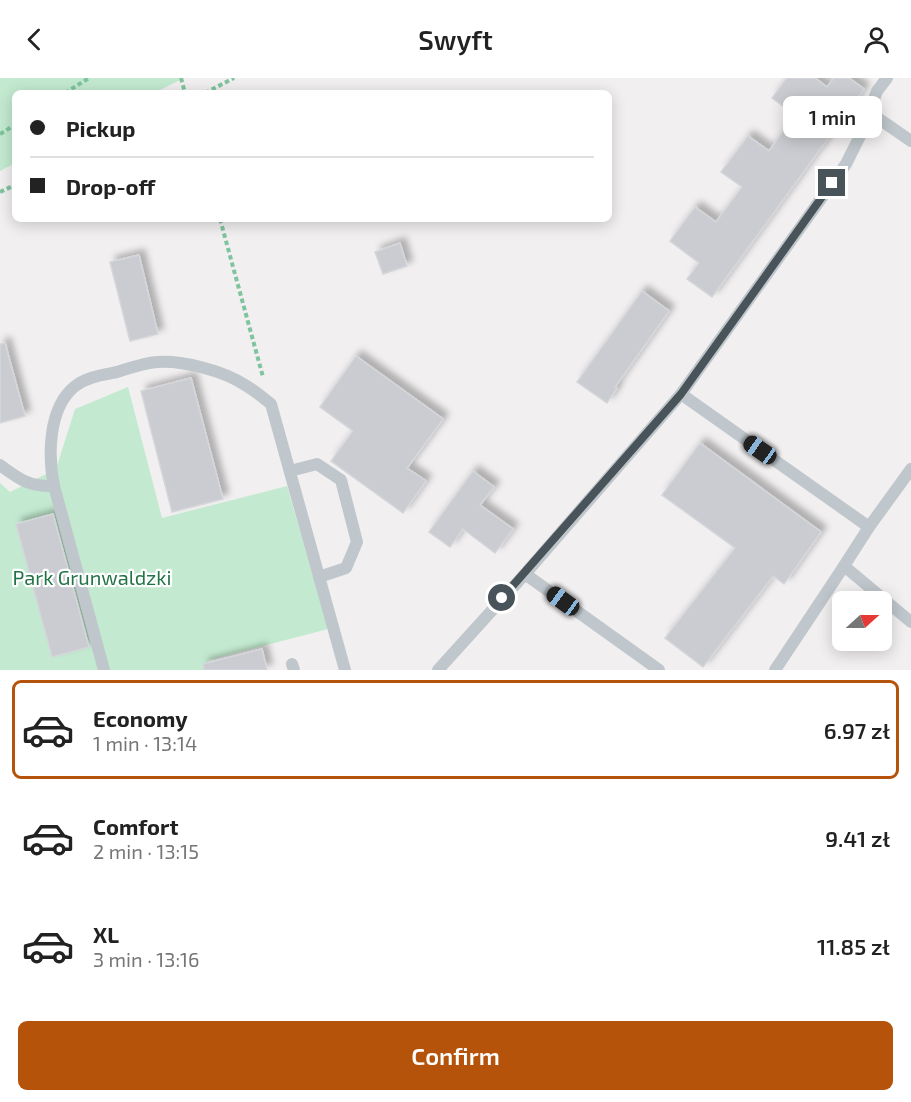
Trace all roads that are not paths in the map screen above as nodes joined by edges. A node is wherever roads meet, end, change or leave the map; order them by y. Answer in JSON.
{"nodes":[{"id":1,"x":887,"y":78,"type":"edge"},
{"id":2,"x":869,"y":112,"type":"junction"},
{"id":3,"x":911,"y":141,"type":"edge"},
{"id":4,"x":681,"y":394,"type":"junction"},
{"id":5,"x":0,"y":465,"type":"edge"},
{"id":6,"x":911,"y":469,"type":"edge"},
{"id":7,"x":290,"y":471,"type":"junction"},
{"id":8,"x":54,"y":486,"type":"junction"},
{"id":9,"x":869,"y":527,"type":"junction"},
{"id":10,"x":844,"y":566,"type":"junction"},
{"id":11,"x":525,"y":574,"type":"junction"},
{"id":12,"x":319,"y":577,"type":"junction"},
{"id":13,"x":911,"y":622,"type":"edge"},
{"id":14,"x":104,"y":670,"type":"edge"},
{"id":15,"x":345,"y":670,"type":"edge"},
{"id":16,"x":438,"y":670,"type":"edge"},
{"id":17,"x":659,"y":670,"type":"edge"},
{"id":18,"x":775,"y":670,"type":"edge"}],
"edges":[{"from":1,"to":2,"type":"lane"},
{"from":2,"to":3,"type":"lane"},
{"from":2,"to":4,"type":"lane"},
{"from":4,"to":9,"type":"lane"},
{"from":4,"to":11,"type":"lane"},
{"from":5,"to":8,"type":"lane"},
{"from":6,"to":9,"type":"lane"},
{"from":7,"to":8,"type":"lane"},
{"from":7,"to":12,"type":"lane"},
{"from":7,"to":12,"type":"lane"},
{"from":8,"to":14,"type":"lane"},
{"from":9,"to":10,"type":"lane"},
{"from":10,"to":13,"type":"lane"},
{"from":10,"to":18,"type":"lane"},
{"from":11,"to":16,"type":"lane"},
{"from":11,"to":17,"type":"lane"},
{"from":12,"to":15,"type":"lane"}]}
